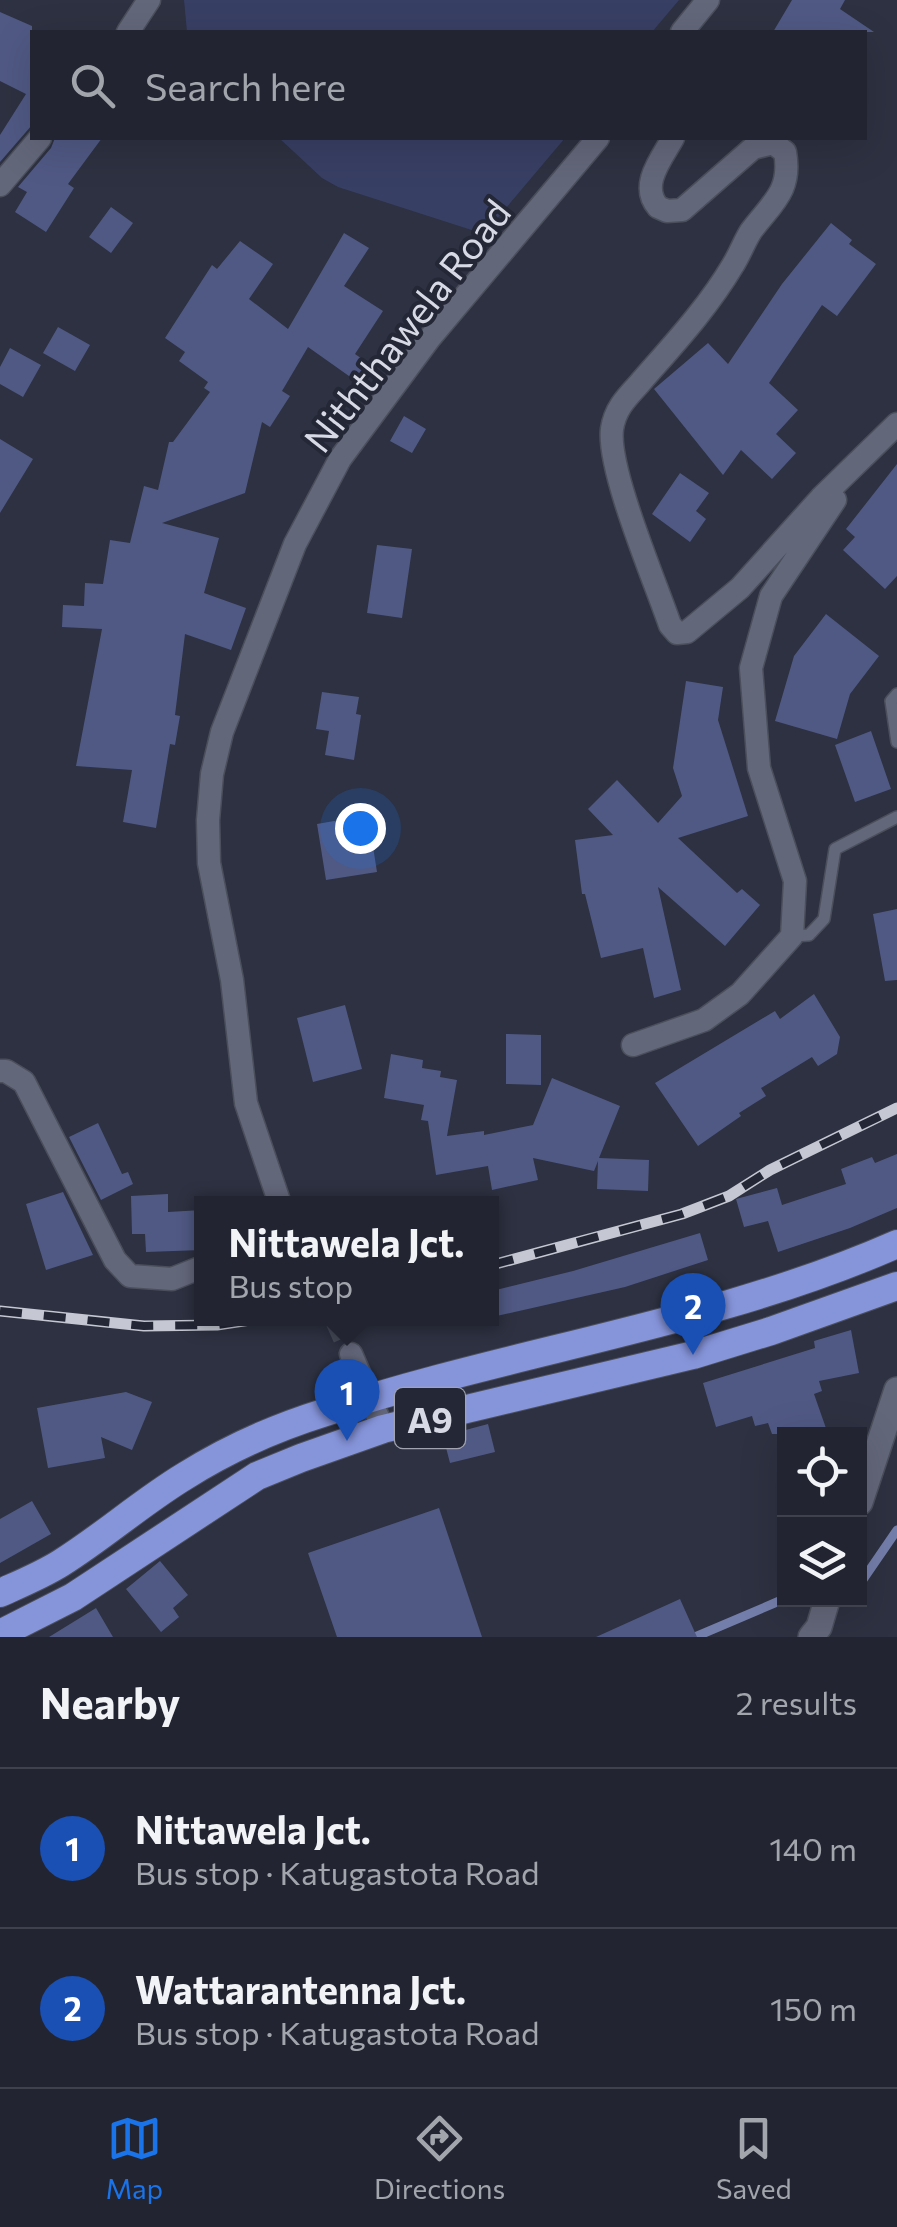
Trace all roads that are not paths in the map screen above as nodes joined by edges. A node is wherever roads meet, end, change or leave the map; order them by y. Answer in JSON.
{"nodes":[{"id":1,"x":149,"y":0,"type":"edge"},
{"id":2,"x":129,"y":30,"type":"edge"},
{"id":3,"x":38,"y":140,"type":"edge"},
{"id":4,"x":596,"y":140,"type":"edge"},
{"id":5,"x":673,"y":140,"type":"edge"},
{"id":6,"x":0,"y":184,"type":"edge"},
{"id":7,"x":897,"y":424,"type":"edge"},
{"id":8,"x":856,"y":468,"type":"junction"},
{"id":9,"x":897,"y":694,"type":"edge"},
{"id":10,"x":897,"y":742,"type":"edge"},
{"id":11,"x":897,"y":817,"type":"edge"},
{"id":12,"x":792,"y":936,"type":"junction"},
{"id":13,"x":634,"y":1045,"type":"dead end"},
{"id":14,"x":0,"y":1071,"type":"edge"},
{"id":15,"x":277,"y":1196,"type":"edge"},
{"id":16,"x":897,"y":1244,"type":"edge"},
{"id":17,"x":194,"y":1270,"type":"edge"},
{"id":18,"x":897,"y":1286,"type":"edge"},
{"id":19,"x":352,"y":1354,"type":"tunnel mouth"},
{"id":20,"x":897,"y":1390,"type":"edge"},
{"id":21,"x":371,"y":1398,"type":"junction"},
{"id":22,"x":383,"y":1429,"type":"junction"},
{"id":23,"x":867,"y":1481,"type":"edge"},
{"id":24,"x":0,"y":1593,"type":"edge"},
{"id":25,"x":825,"y":1607,"type":"edge"},
{"id":26,"x":815,"y":1632,"type":"edge"},
{"id":27,"x":0,"y":1634,"type":"edge"}],
"edges":[{"from":1,"to":2,"type":"street"},
{"from":3,"to":6,"type":"street"},
{"from":4,"to":15,"type":"street","name":"Niththawela Road"},
{"from":5,"to":8,"type":"street"},
{"from":7,"to":8,"type":"street"},
{"from":8,"to":12,"type":"street"},
{"from":9,"to":10,"type":"lane"},
{"from":11,"to":12,"type":"lane"},
{"from":12,"to":13,"type":"street"},
{"from":14,"to":17,"type":"street"},
{"from":16,"to":21,"type":"highway","number":"A9"},
{"from":18,"to":22,"type":"highway","number":"A9"},
{"from":19,"to":21,"type":"street"},
{"from":20,"to":23,"type":"street"},
{"from":21,"to":22,"type":"street"},
{"from":21,"to":24,"type":"highway","number":"A9"},
{"from":22,"to":27,"type":"highway","number":"A9"},
{"from":25,"to":26,"type":"street"}]}
